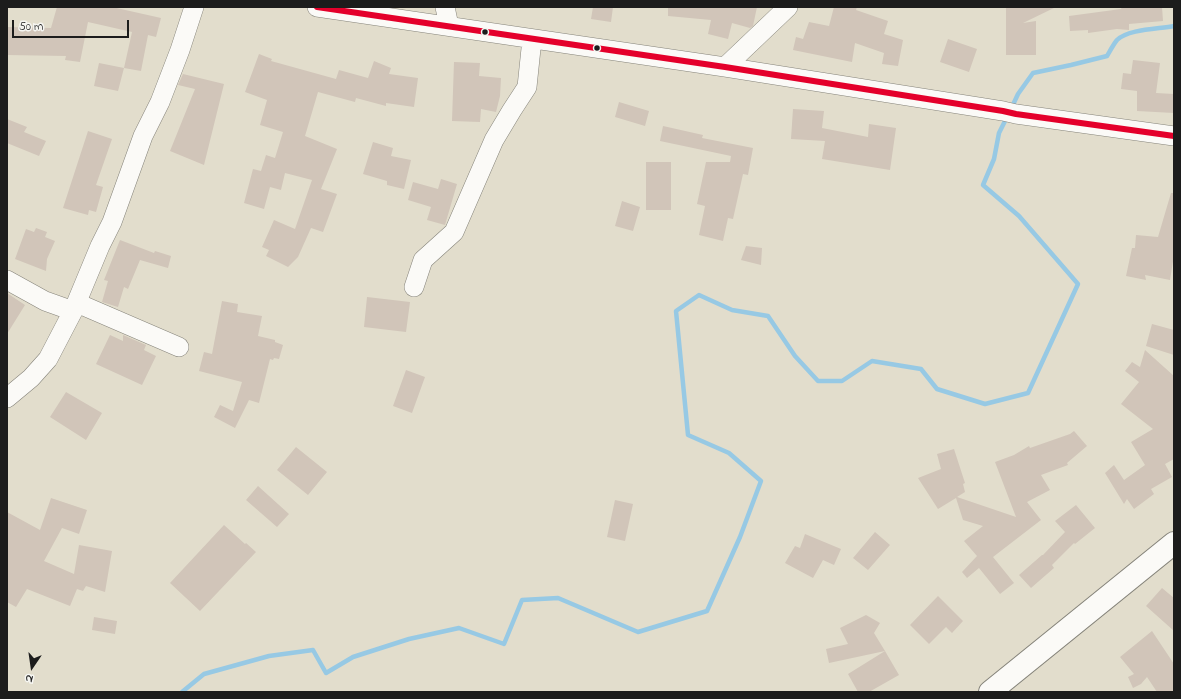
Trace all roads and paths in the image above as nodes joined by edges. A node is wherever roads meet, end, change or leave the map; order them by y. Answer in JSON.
{"nodes":[{"id":1,"x":194,"y":7,"type":"edge"},
{"id":2,"x":317,"y":7,"type":"edge"},
{"id":3,"x":445,"y":7,"type":"edge"},
{"id":4,"x":788,"y":7,"type":"edge"},
{"id":5,"x":449,"y":26,"type":"junction"},
{"id":6,"x":532,"y":38,"type":"junction"},
{"id":7,"x":725,"y":67,"type":"junction"},
{"id":8,"x":1174,"y":136,"type":"edge"},
{"id":9,"x":7,"y":280,"type":"edge"},
{"id":10,"x":414,"y":287,"type":"dead end"},
{"id":11,"x":75,"y":307,"type":"junction"},
{"id":12,"x":179,"y":347,"type":"dead end"},
{"id":13,"x":7,"y":398,"type":"edge"},
{"id":14,"x":1174,"y":543,"type":"edge"},
{"id":15,"x":990,"y":692,"type":"edge"}],
"edges":[{"from":1,"to":11,"type":"street"},
{"from":2,"to":5,"type":"street"},
{"from":3,"to":5,"type":"street"},
{"from":4,"to":7,"type":"street"},
{"from":5,"to":6,"type":"street"},
{"from":6,"to":7,"type":"street"},
{"from":6,"to":10,"type":"street"},
{"from":7,"to":8,"type":"street"},
{"from":9,"to":11,"type":"street"},
{"from":11,"to":12,"type":"street"},
{"from":11,"to":13,"type":"street"},
{"from":14,"to":15,"type":"main road"}]}
